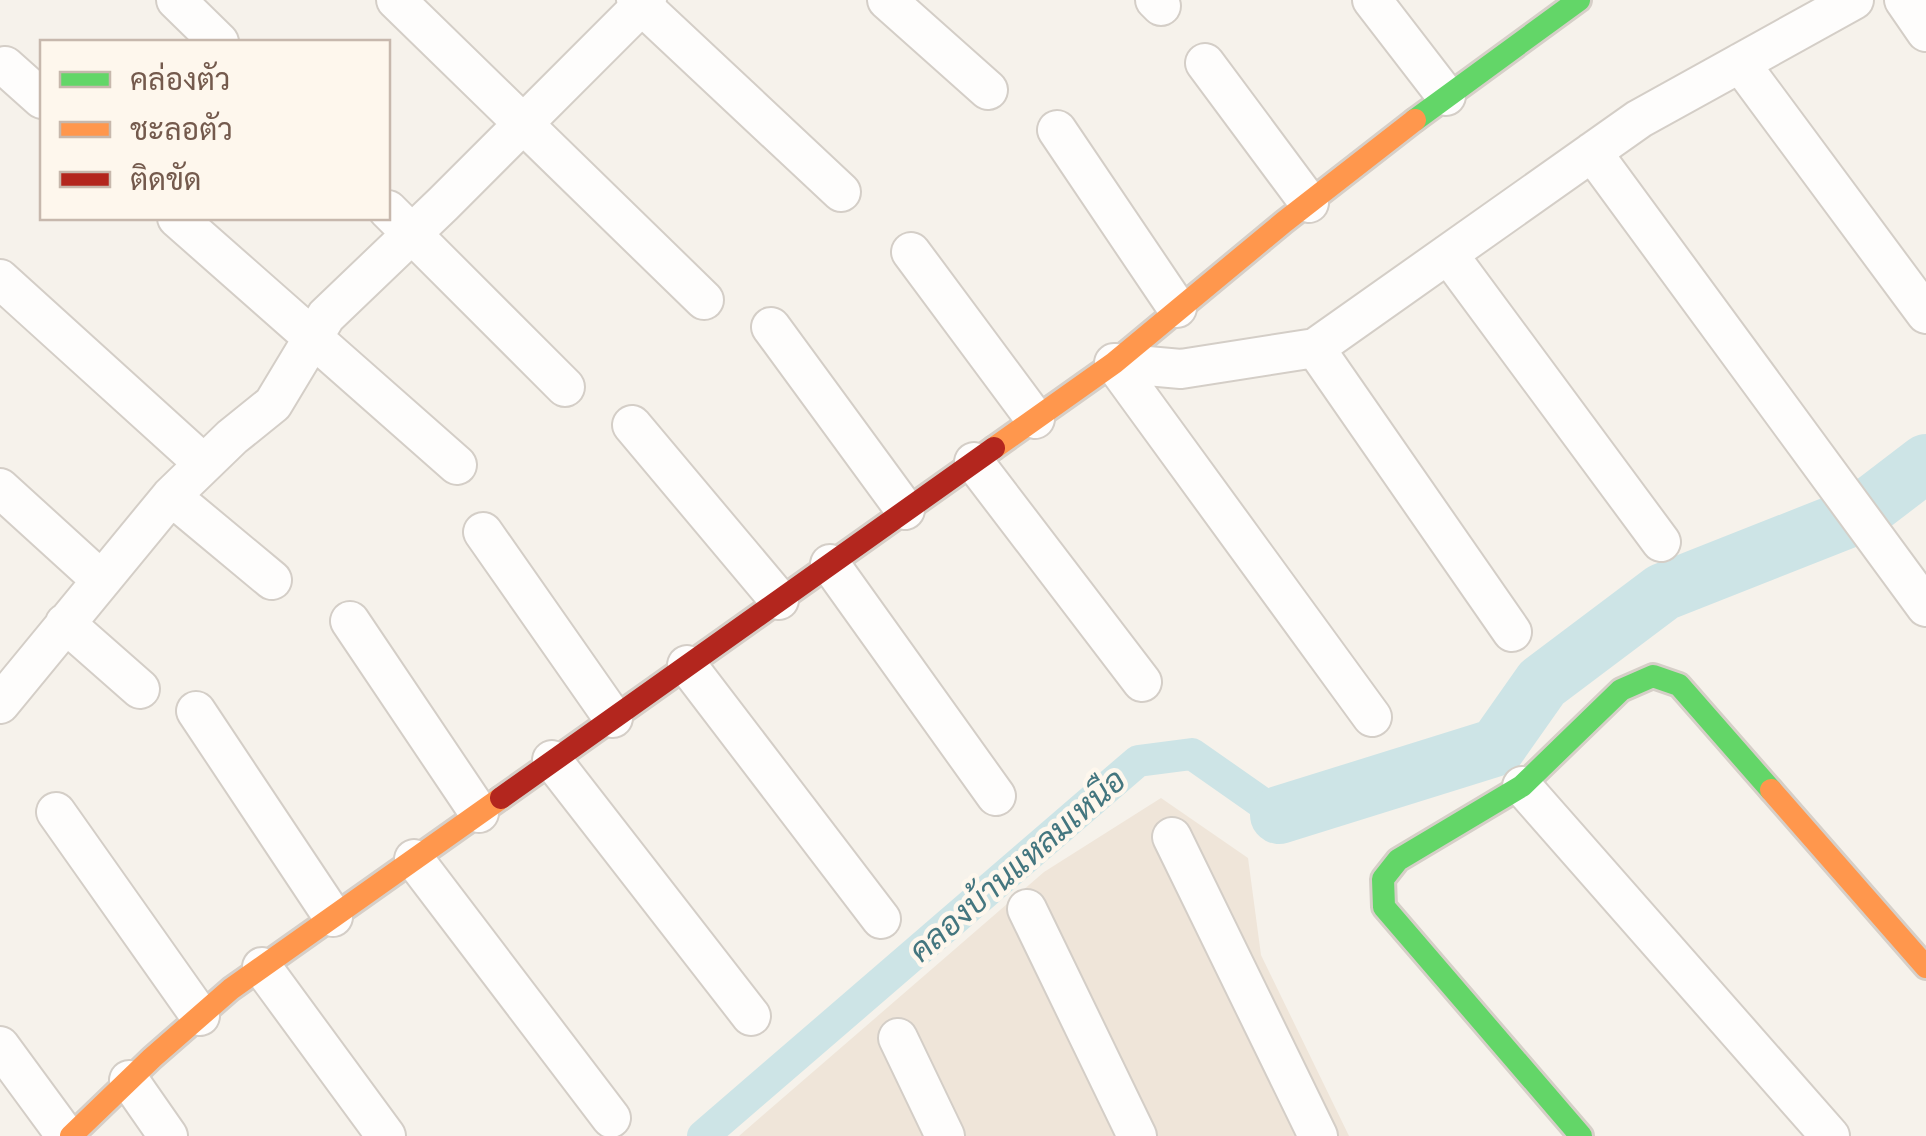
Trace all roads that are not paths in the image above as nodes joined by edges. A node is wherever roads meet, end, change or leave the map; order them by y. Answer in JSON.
{"nodes":[{"id":1,"x":176,"y":0,"type":"edge"},
{"id":2,"x":396,"y":0,"type":"edge"},
{"id":3,"x":887,"y":0,"type":"edge"},
{"id":4,"x":1372,"y":0,"type":"edge"},
{"id":5,"x":1579,"y":0,"type":"edge"},
{"id":6,"x":1854,"y":0,"type":"edge"},
{"id":7,"x":1904,"y":0,"type":"edge"},
{"id":8,"x":641,"y":2,"type":"edge"},
{"id":9,"x":1926,"y":32,"type":"edge"},
{"id":10,"x":217,"y":40,"type":"edge"},
{"id":11,"x":1205,"y":62,"type":"dead end"},
{"id":12,"x":1740,"y":63,"type":"junction"},
{"id":13,"x":5,"y":66,"type":"dead end"},
{"id":14,"x":988,"y":90,"type":"dead end"},
{"id":15,"x":1446,"y":96,"type":"junction"},
{"id":16,"x":40,"y":97,"type":"edge"},
{"id":17,"x":523,"y":124,"type":"junction"},
{"id":18,"x":1056,"y":130,"type":"dead end"},
{"id":19,"x":1592,"y":152,"type":"junction"},
{"id":20,"x":841,"y":192,"type":"dead end"},
{"id":21,"x":1309,"y":203,"type":"junction"},
{"id":22,"x":179,"y":220,"type":"edge"},
{"id":23,"x":400,"y":222,"type":"edge"},
{"id":24,"x":911,"y":252,"type":"dead end"},
{"id":25,"x":1448,"y":254,"type":"junction"},
{"id":26,"x":0,"y":279,"type":"edge"},
{"id":27,"x":704,"y":300,"type":"dead end"},
{"id":28,"x":1177,"y":308,"type":"junction"},
{"id":29,"x":1926,"y":314,"type":"edge"},
{"id":30,"x":771,"y":326,"type":"dead end"},
{"id":31,"x":313,"y":338,"type":"junction"},
{"id":32,"x":1315,"y":348,"type":"junction"},
{"id":33,"x":1114,"y":363,"type":"junction"},
{"id":34,"x":565,"y":387,"type":"dead end"},
{"id":35,"x":1035,"y":419,"type":"junction"},
{"id":36,"x":632,"y":425,"type":"dead end"},
{"id":37,"x":974,"y":462,"type":"junction"},
{"id":38,"x":204,"y":464,"type":"junction"},
{"id":39,"x":457,"y":465,"type":"dead end"},
{"id":40,"x":0,"y":488,"type":"edge"},
{"id":41,"x":170,"y":496,"type":"junction"},
{"id":42,"x":906,"y":510,"type":"junction"},
{"id":43,"x":483,"y":532,"type":"dead end"},
{"id":44,"x":1661,"y":542,"type":"dead end"},
{"id":45,"x":830,"y":564,"type":"junction"},
{"id":46,"x":101,"y":580,"type":"junction"},
{"id":47,"x":272,"y":580,"type":"dead end"},
{"id":48,"x":779,"y":600,"type":"junction"},
{"id":49,"x":1926,"y":607,"type":"edge"},
{"id":50,"x":350,"y":621,"type":"dead end"},
{"id":51,"x":65,"y":623,"type":"junction"},
{"id":52,"x":1512,"y":632,"type":"dead end"},
{"id":53,"x":687,"y":666,"type":"junction"},
{"id":54,"x":1142,"y":682,"type":"dead end"},
{"id":55,"x":140,"y":689,"type":"dead end"},
{"id":56,"x":0,"y":704,"type":"edge"},
{"id":57,"x":196,"y":711,"type":"dead end"},
{"id":58,"x":613,"y":718,"type":"junction"},
{"id":59,"x":1372,"y":718,"type":"dead end"},
{"id":60,"x":552,"y":760,"type":"junction"},
{"id":61,"x":1522,"y":786,"type":"junction"},
{"id":62,"x":996,"y":796,"type":"dead end"},
{"id":63,"x":56,"y":812,"type":"dead end"},
{"id":64,"x":479,"y":813,"type":"junction"},
{"id":65,"x":1172,"y":837,"type":"dead end"},
{"id":66,"x":414,"y":859,"type":"junction"},
{"id":67,"x":1028,"y":909,"type":"dead end"},
{"id":68,"x":333,"y":916,"type":"junction"},
{"id":69,"x":881,"y":918,"type":"dead end"},
{"id":70,"x":262,"y":967,"type":"junction"},
{"id":71,"x":1926,"y":967,"type":"edge"},
{"id":72,"x":200,"y":1016,"type":"junction"},
{"id":73,"x":751,"y":1016,"type":"dead end"},
{"id":74,"x":898,"y":1038,"type":"dead end"},
{"id":75,"x":0,"y":1046,"type":"edge"},
{"id":76,"x":129,"y":1080,"type":"junction"},
{"id":77,"x":611,"y":1118,"type":"dead end"},
{"id":78,"x":68,"y":1136,"type":"edge"},
{"id":79,"x":168,"y":1136,"type":"edge"},
{"id":80,"x":386,"y":1136,"type":"edge"},
{"id":81,"x":946,"y":1136,"type":"edge"},
{"id":82,"x":1138,"y":1136,"type":"edge"},
{"id":83,"x":1318,"y":1136,"type":"edge"},
{"id":84,"x":1581,"y":1136,"type":"edge"},
{"id":85,"x":1830,"y":1136,"type":"edge"}],
"edges":[{"from":1,"to":10,"type":"street"},
{"from":2,"to":17,"type":"street"},
{"from":3,"to":14,"type":"street"},
{"from":4,"to":15,"type":"street"},
{"from":5,"to":15,"type":"street"},
{"from":6,"to":12,"type":"street"},
{"from":7,"to":9,"type":"street"},
{"from":8,"to":17,"type":"street"},
{"from":8,"to":20,"type":"street"},
{"from":11,"to":21,"type":"street"},
{"from":12,"to":19,"type":"street"},
{"from":12,"to":29,"type":"street"},
{"from":13,"to":16,"type":"street"},
{"from":15,"to":21,"type":"street"},
{"from":17,"to":23,"type":"street"},
{"from":17,"to":27,"type":"street"},
{"from":18,"to":28,"type":"street"},
{"from":19,"to":25,"type":"street"},
{"from":19,"to":49,"type":"street"},
{"from":21,"to":28,"type":"street"},
{"from":22,"to":31,"type":"street"},
{"from":23,"to":31,"type":"street"},
{"from":23,"to":34,"type":"street"},
{"from":24,"to":35,"type":"street"},
{"from":25,"to":32,"type":"street"},
{"from":25,"to":44,"type":"street"},
{"from":26,"to":38,"type":"street"},
{"from":28,"to":33,"type":"street"},
{"from":30,"to":42,"type":"street"},
{"from":31,"to":38,"type":"street"},
{"from":31,"to":39,"type":"street"},
{"from":32,"to":33,"type":"street"},
{"from":32,"to":52,"type":"street"},
{"from":33,"to":35,"type":"street"},
{"from":33,"to":59,"type":"street"},
{"from":35,"to":37,"type":"street"},
{"from":36,"to":48,"type":"street"},
{"from":37,"to":42,"type":"street"},
{"from":37,"to":54,"type":"street"},
{"from":38,"to":41,"type":"street"},
{"from":40,"to":46,"type":"street"},
{"from":41,"to":46,"type":"street"},
{"from":41,"to":47,"type":"street"},
{"from":42,"to":45,"type":"street"},
{"from":43,"to":58,"type":"street"},
{"from":45,"to":48,"type":"street"},
{"from":45,"to":62,"type":"street"},
{"from":46,"to":51,"type":"street"},
{"from":48,"to":53,"type":"street"},
{"from":50,"to":64,"type":"street"},
{"from":51,"to":55,"type":"street"},
{"from":51,"to":56,"type":"street"},
{"from":53,"to":58,"type":"street"},
{"from":53,"to":69,"type":"street"},
{"from":57,"to":68,"type":"street"},
{"from":58,"to":60,"type":"street"},
{"from":60,"to":64,"type":"street"},
{"from":60,"to":73,"type":"street"},
{"from":61,"to":71,"type":"street"},
{"from":61,"to":84,"type":"street"},
{"from":61,"to":85,"type":"street"},
{"from":63,"to":72,"type":"street"},
{"from":64,"to":66,"type":"street"},
{"from":65,"to":83,"type":"street"},
{"from":66,"to":68,"type":"street"},
{"from":66,"to":77,"type":"street"},
{"from":67,"to":82,"type":"street"},
{"from":68,"to":70,"type":"street"},
{"from":70,"to":72,"type":"street"},
{"from":70,"to":80,"type":"street"},
{"from":72,"to":76,"type":"street"},
{"from":74,"to":81,"type":"street"},
{"from":75,"to":78,"type":"street"},
{"from":76,"to":78,"type":"street"},
{"from":76,"to":79,"type":"street"}]}
